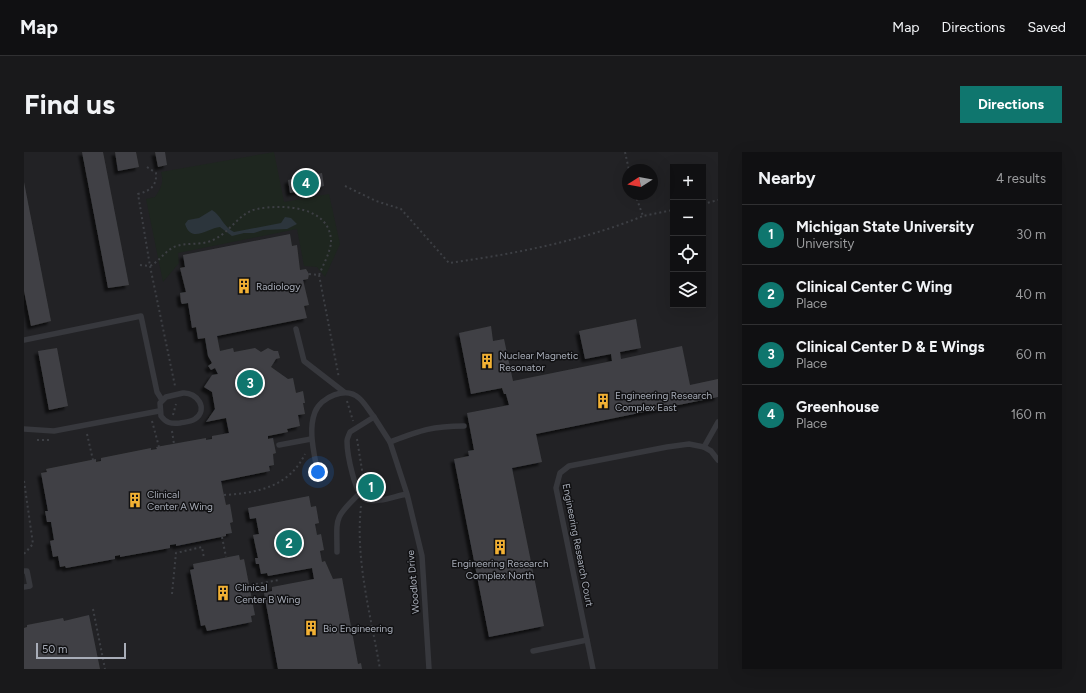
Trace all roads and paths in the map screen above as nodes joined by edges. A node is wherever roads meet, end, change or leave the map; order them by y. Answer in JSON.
{"nodes":[{"id":1,"x":625,"y":152,"type":"edge"},
{"id":2,"x":628,"y":164,"type":"edge"},
{"id":3,"x":147,"y":167,"type":"dead end"},
{"id":4,"x":344,"y":186,"type":"dead end"},
{"id":5,"x":637,"y":200,"type":"edge"},
{"id":6,"x":718,"y":200,"type":"edge"},
{"id":7,"x":706,"y":203,"type":"edge"},
{"id":8,"x":670,"y":211,"type":"edge"},
{"id":9,"x":643,"y":216,"type":"junction"},
{"id":10,"x":140,"y":265,"type":"dead end"},
{"id":11,"x":150,"y":266,"type":"junction"},
{"id":12,"x":319,"y":275,"type":"dead end"},
{"id":13,"x":296,"y":329,"type":"dead end"},
{"id":14,"x":24,"y":340,"type":"edge"},
{"id":15,"x":344,"y":392,"type":"junction"},
{"id":16,"x":177,"y":394,"type":"junction"},
{"id":17,"x":162,"y":400,"type":"junction"},
{"id":18,"x":159,"y":411,"type":"junction"},
{"id":19,"x":374,"y":417,"type":"junction"},
{"id":20,"x":147,"y":422,"type":"dead end"},
{"id":21,"x":718,"y":422,"type":"edge"},
{"id":22,"x":464,"y":426,"type":"dead end"},
{"id":23,"x":24,"y":429,"type":"edge"},
{"id":24,"x":82,"y":434,"type":"dead end"},
{"id":25,"x":311,"y":439,"type":"junction"},
{"id":26,"x":390,"y":442,"type":"junction"},
{"id":27,"x":279,"y":445,"type":"dead end"},
{"id":28,"x":159,"y":447,"type":"dead end"},
{"id":29,"x":704,"y":447,"type":"junction"},
{"id":30,"x":93,"y":460,"type":"dead end"},
{"id":31,"x":718,"y":460,"type":"edge"},
{"id":32,"x":318,"y":470,"type":"dead end"},
{"id":33,"x":24,"y":481,"type":"edge"},
{"id":34,"x":359,"y":494,"type":"junction"},
{"id":35,"x":407,"y":494,"type":"junction"},
{"id":36,"x":224,"y":495,"type":"dead end"},
{"id":37,"x":222,"y":537,"type":"dead end"},
{"id":38,"x":337,"y":552,"type":"dead end"},
{"id":39,"x":24,"y":554,"type":"edge"},
{"id":40,"x":226,"y":557,"type":"dead end"},
{"id":41,"x":204,"y":558,"type":"dead end"},
{"id":42,"x":24,"y":572,"type":"edge"},
{"id":43,"x":279,"y":580,"type":"dead end"},
{"id":44,"x":256,"y":584,"type":"dead end"},
{"id":45,"x":24,"y":587,"type":"edge"},
{"id":46,"x":172,"y":594,"type":"dead end"},
{"id":47,"x":93,"y":609,"type":"dead end"},
{"id":48,"x":587,"y":640,"type":"junction"},
{"id":49,"x":533,"y":652,"type":"dead end"},
{"id":50,"x":104,"y":669,"type":"edge"},
{"id":51,"x":430,"y":669,"type":"edge"},
{"id":52,"x":593,"y":669,"type":"edge"}],
"edges":[{"from":1,"to":2,"type":"path"},
{"from":3,"to":11,"type":"path"},
{"from":4,"to":9,"type":"path"},
{"from":5,"to":9,"type":"path"},
{"from":6,"to":7,"type":"path"},
{"from":8,"to":9,"type":"path"},
{"from":10,"to":11,"type":"path"},
{"from":11,"to":12,"type":"path"},
{"from":11,"to":16,"type":"path"},
{"from":13,"to":15,"type":"lane","name":"Woodlot Drive"},
{"from":14,"to":17,"type":"lane"},
{"from":15,"to":19,"type":"lane","name":"Woodlot Drive"},
{"from":15,"to":25,"type":"lane"},
{"from":16,"to":17,"type":"lane"},
{"from":16,"to":18,"type":"lane"},
{"from":17,"to":18,"type":"lane"},
{"from":18,"to":23,"type":"lane"},
{"from":19,"to":26,"type":"lane","name":"Woodlot Drive"},
{"from":19,"to":34,"type":"lane"},
{"from":20,"to":28,"type":"path"},
{"from":21,"to":29,"type":"lane"},
{"from":22,"to":26,"type":"lane"},
{"from":24,"to":30,"type":"path"},
{"from":25,"to":27,"type":"lane"},
{"from":25,"to":32,"type":"lane"},
{"from":25,"to":36,"type":"path"},
{"from":26,"to":35,"type":"lane","name":"Woodlot Drive"},
{"from":29,"to":31,"type":"lane"},
{"from":29,"to":48,"type":"lane","name":"Engineering Research Court"},
{"from":33,"to":39,"type":"path"},
{"from":34,"to":35,"type":"lane"},
{"from":34,"to":38,"type":"lane"},
{"from":35,"to":51,"type":"lane","name":"Woodlot Drive"},
{"from":37,"to":40,"type":"path"},
{"from":41,"to":46,"type":"path"},
{"from":42,"to":45,"type":"lane"},
{"from":43,"to":44,"type":"path"},
{"from":47,"to":50,"type":"path"},
{"from":48,"to":49,"type":"lane"},
{"from":48,"to":52,"type":"lane","name":"Engineering Research Court"}]}
